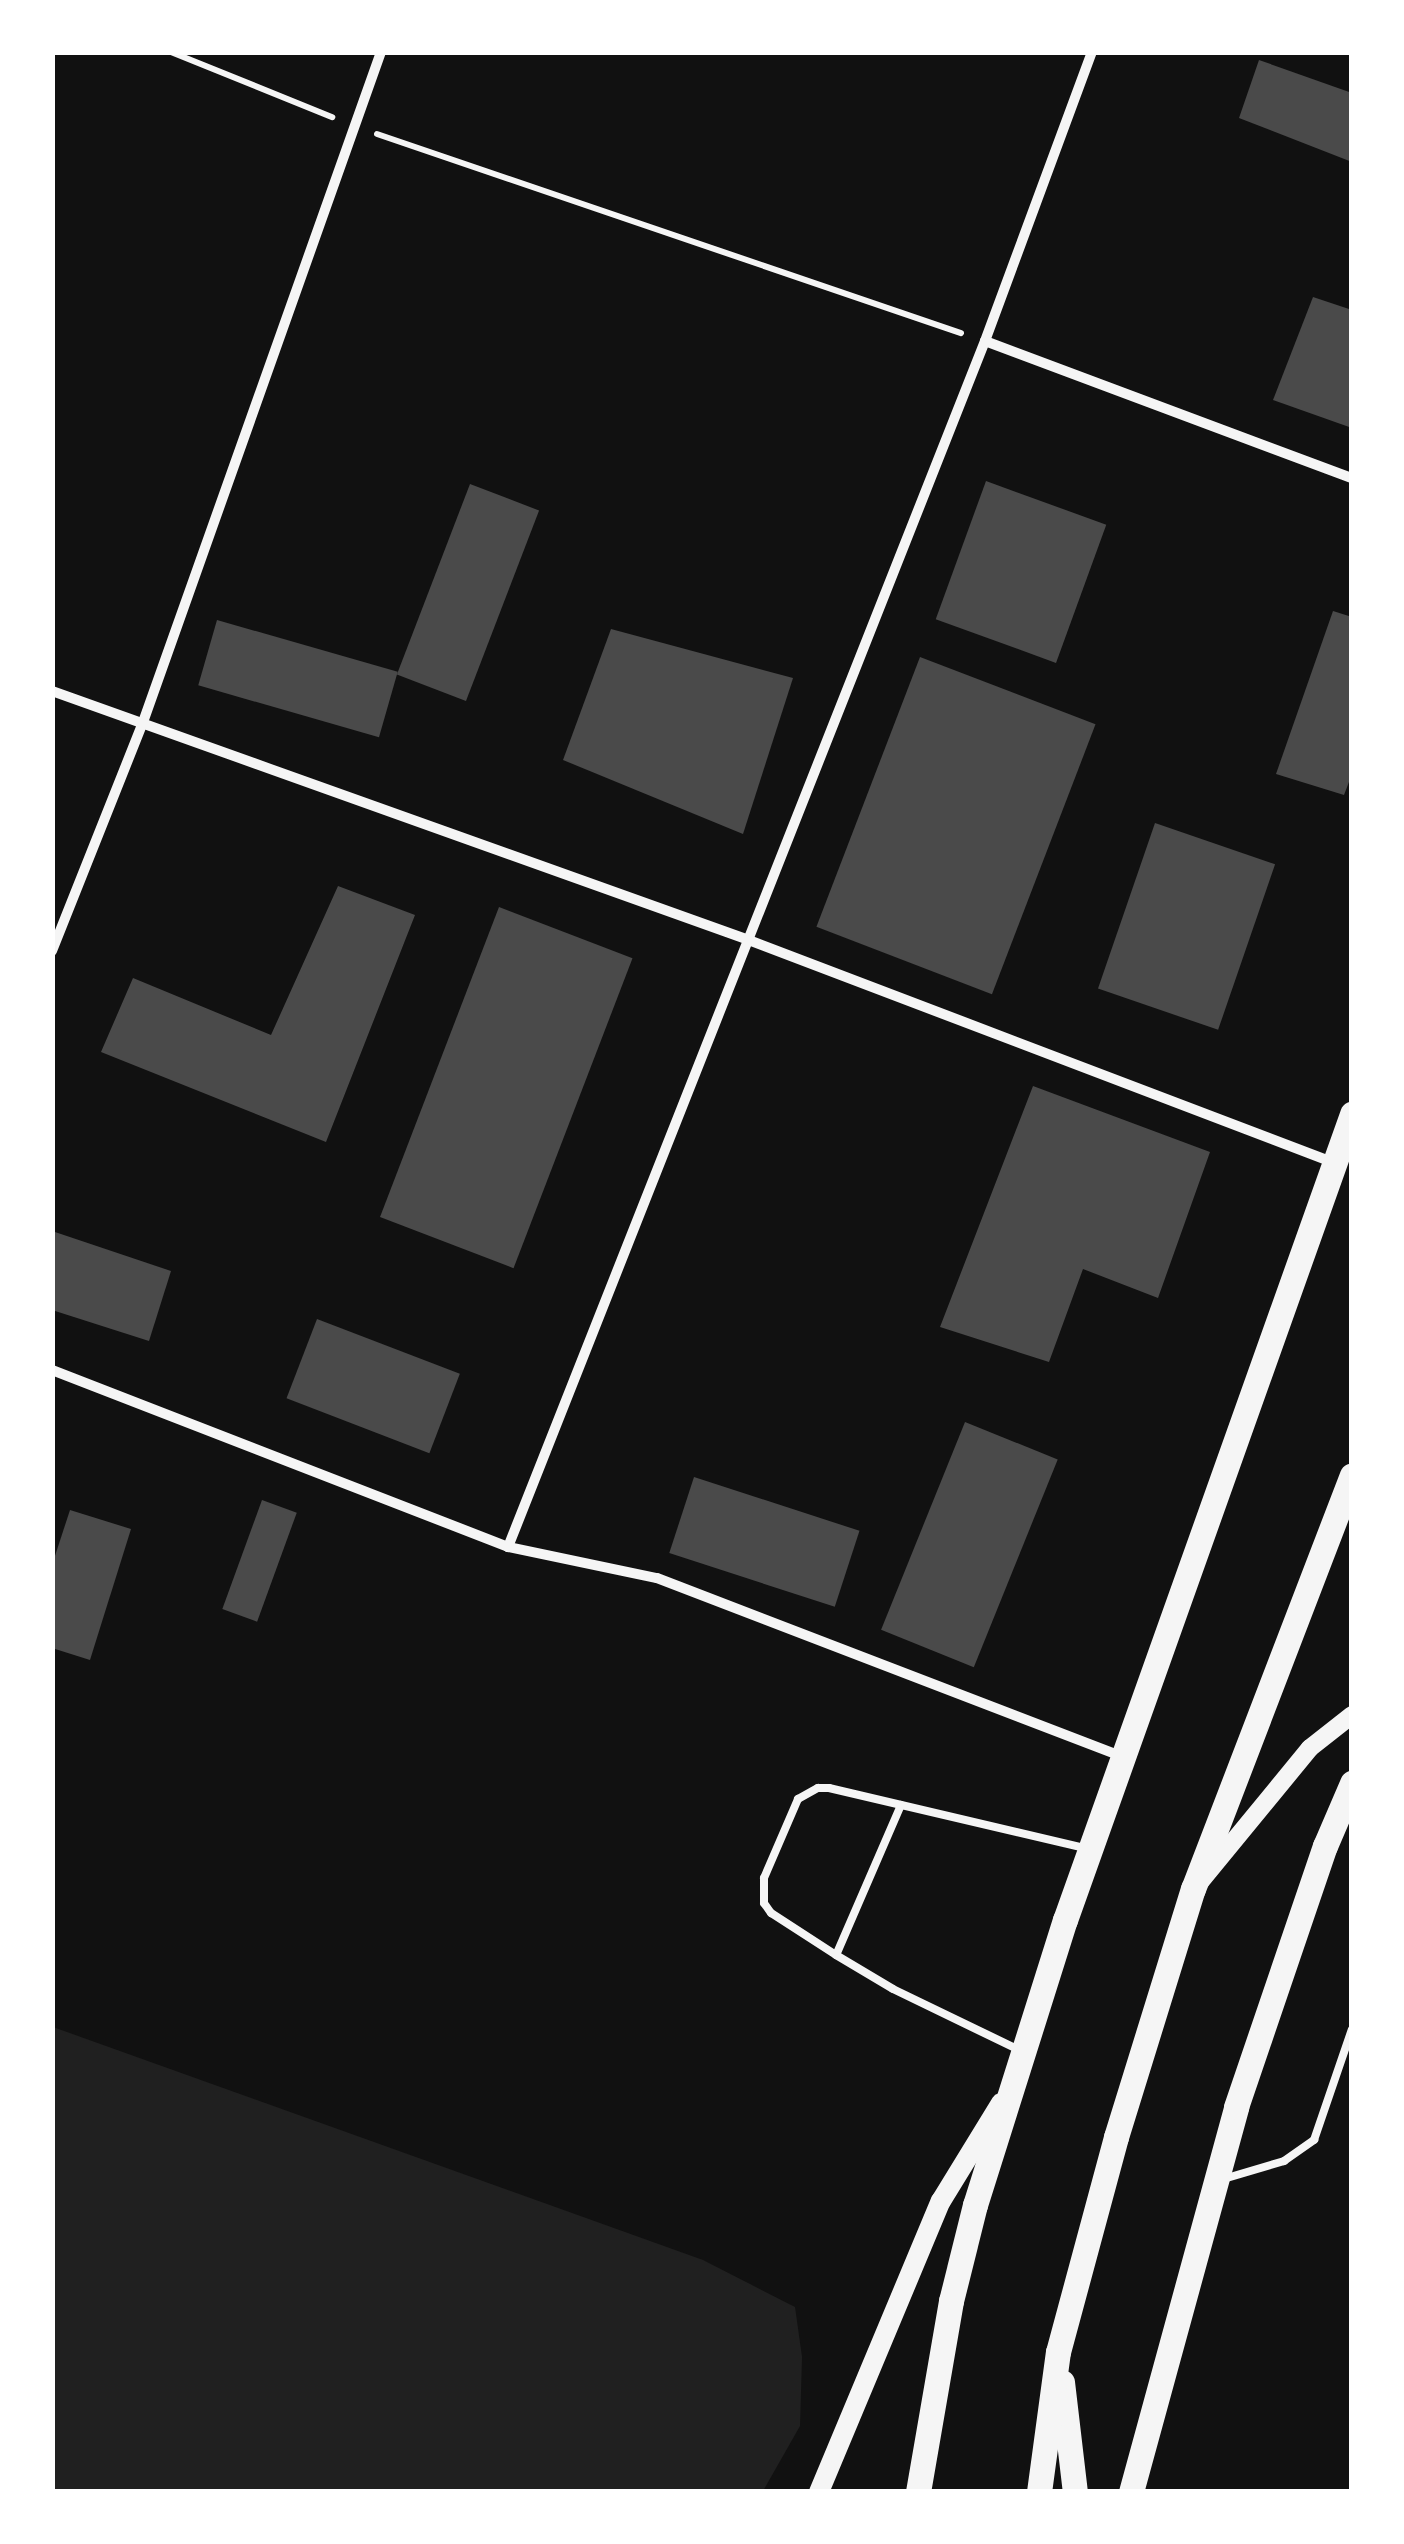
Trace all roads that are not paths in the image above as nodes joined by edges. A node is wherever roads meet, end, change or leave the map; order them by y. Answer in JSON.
{"nodes":[{"id":1,"x":381,"y":52,"type":"edge"},
{"id":2,"x":1092,"y":52,"type":"edge"},
{"id":3,"x":985,"y":342,"type":"junction"},
{"id":4,"x":1352,"y":478,"type":"edge"},
{"id":5,"x":52,"y":691,"type":"edge"},
{"id":6,"x":142,"y":724,"type":"junction"},
{"id":7,"x":746,"y":938,"type":"junction"},
{"id":8,"x":52,"y":950,"type":"edge"},
{"id":9,"x":1352,"y":1114,"type":"edge"},
{"id":10,"x":1333,"y":1162,"type":"junction"},
{"id":11,"x":52,"y":1370,"type":"edge"},
{"id":12,"x":1352,"y":1475,"type":"edge"},
{"id":13,"x":508,"y":1548,"type":"junction"},
{"id":14,"x":1352,"y":1714,"type":"edge"},
{"id":15,"x":1122,"y":1757,"type":"junction"},
{"id":16,"x":1352,"y":1783,"type":"edge"},
{"id":17,"x":901,"y":1806,"type":"junction"},
{"id":18,"x":1089,"y":1849,"type":"junction"},
{"id":19,"x":1193,"y":1889,"type":"junction"},
{"id":20,"x":836,"y":1955,"type":"junction"},
{"id":21,"x":1352,"y":2028,"type":"edge"},
{"id":22,"x":1023,"y":2052,"type":"junction"},
{"id":23,"x":1013,"y":2084,"type":"junction"},
{"id":24,"x":1214,"y":2181,"type":"junction"},
{"id":25,"x":1058,"y":2352,"type":"junction"},
{"id":26,"x":819,"y":2492,"type":"edge"},
{"id":27,"x":918,"y":2492,"type":"edge"},
{"id":28,"x":1039,"y":2492,"type":"edge"},
{"id":29,"x":1075,"y":2492,"type":"edge"},
{"id":30,"x":1131,"y":2492,"type":"edge"}],
"edges":[{"from":1,"to":6,"type":"street"},
{"from":2,"to":3,"type":"street"},
{"from":3,"to":4,"type":"street"},
{"from":3,"to":7,"type":"street"},
{"from":5,"to":6,"type":"street"},
{"from":6,"to":7,"type":"street"},
{"from":6,"to":8,"type":"street"},
{"from":7,"to":10,"type":"street"},
{"from":7,"to":13,"type":"street"},
{"from":9,"to":10,"type":"main road"},
{"from":10,"to":15,"type":"main road"},
{"from":11,"to":13,"type":"street"},
{"from":12,"to":19,"type":"main road"},
{"from":13,"to":15,"type":"street"},
{"from":14,"to":19,"type":"street"},
{"from":15,"to":18,"type":"main road"},
{"from":16,"to":24,"type":"main road"},
{"from":17,"to":18,"type":"lane"},
{"from":17,"to":20,"type":"lane"},
{"from":17,"to":20,"type":"lane"},
{"from":18,"to":22,"type":"main road"},
{"from":19,"to":25,"type":"main road"},
{"from":20,"to":22,"type":"lane"},
{"from":21,"to":24,"type":"lane"},
{"from":22,"to":23,"type":"main road"},
{"from":23,"to":26,"type":"main road"},
{"from":23,"to":27,"type":"main road"},
{"from":24,"to":30,"type":"main road"},
{"from":25,"to":28,"type":"main road"},
{"from":25,"to":29,"type":"main road"}]}
